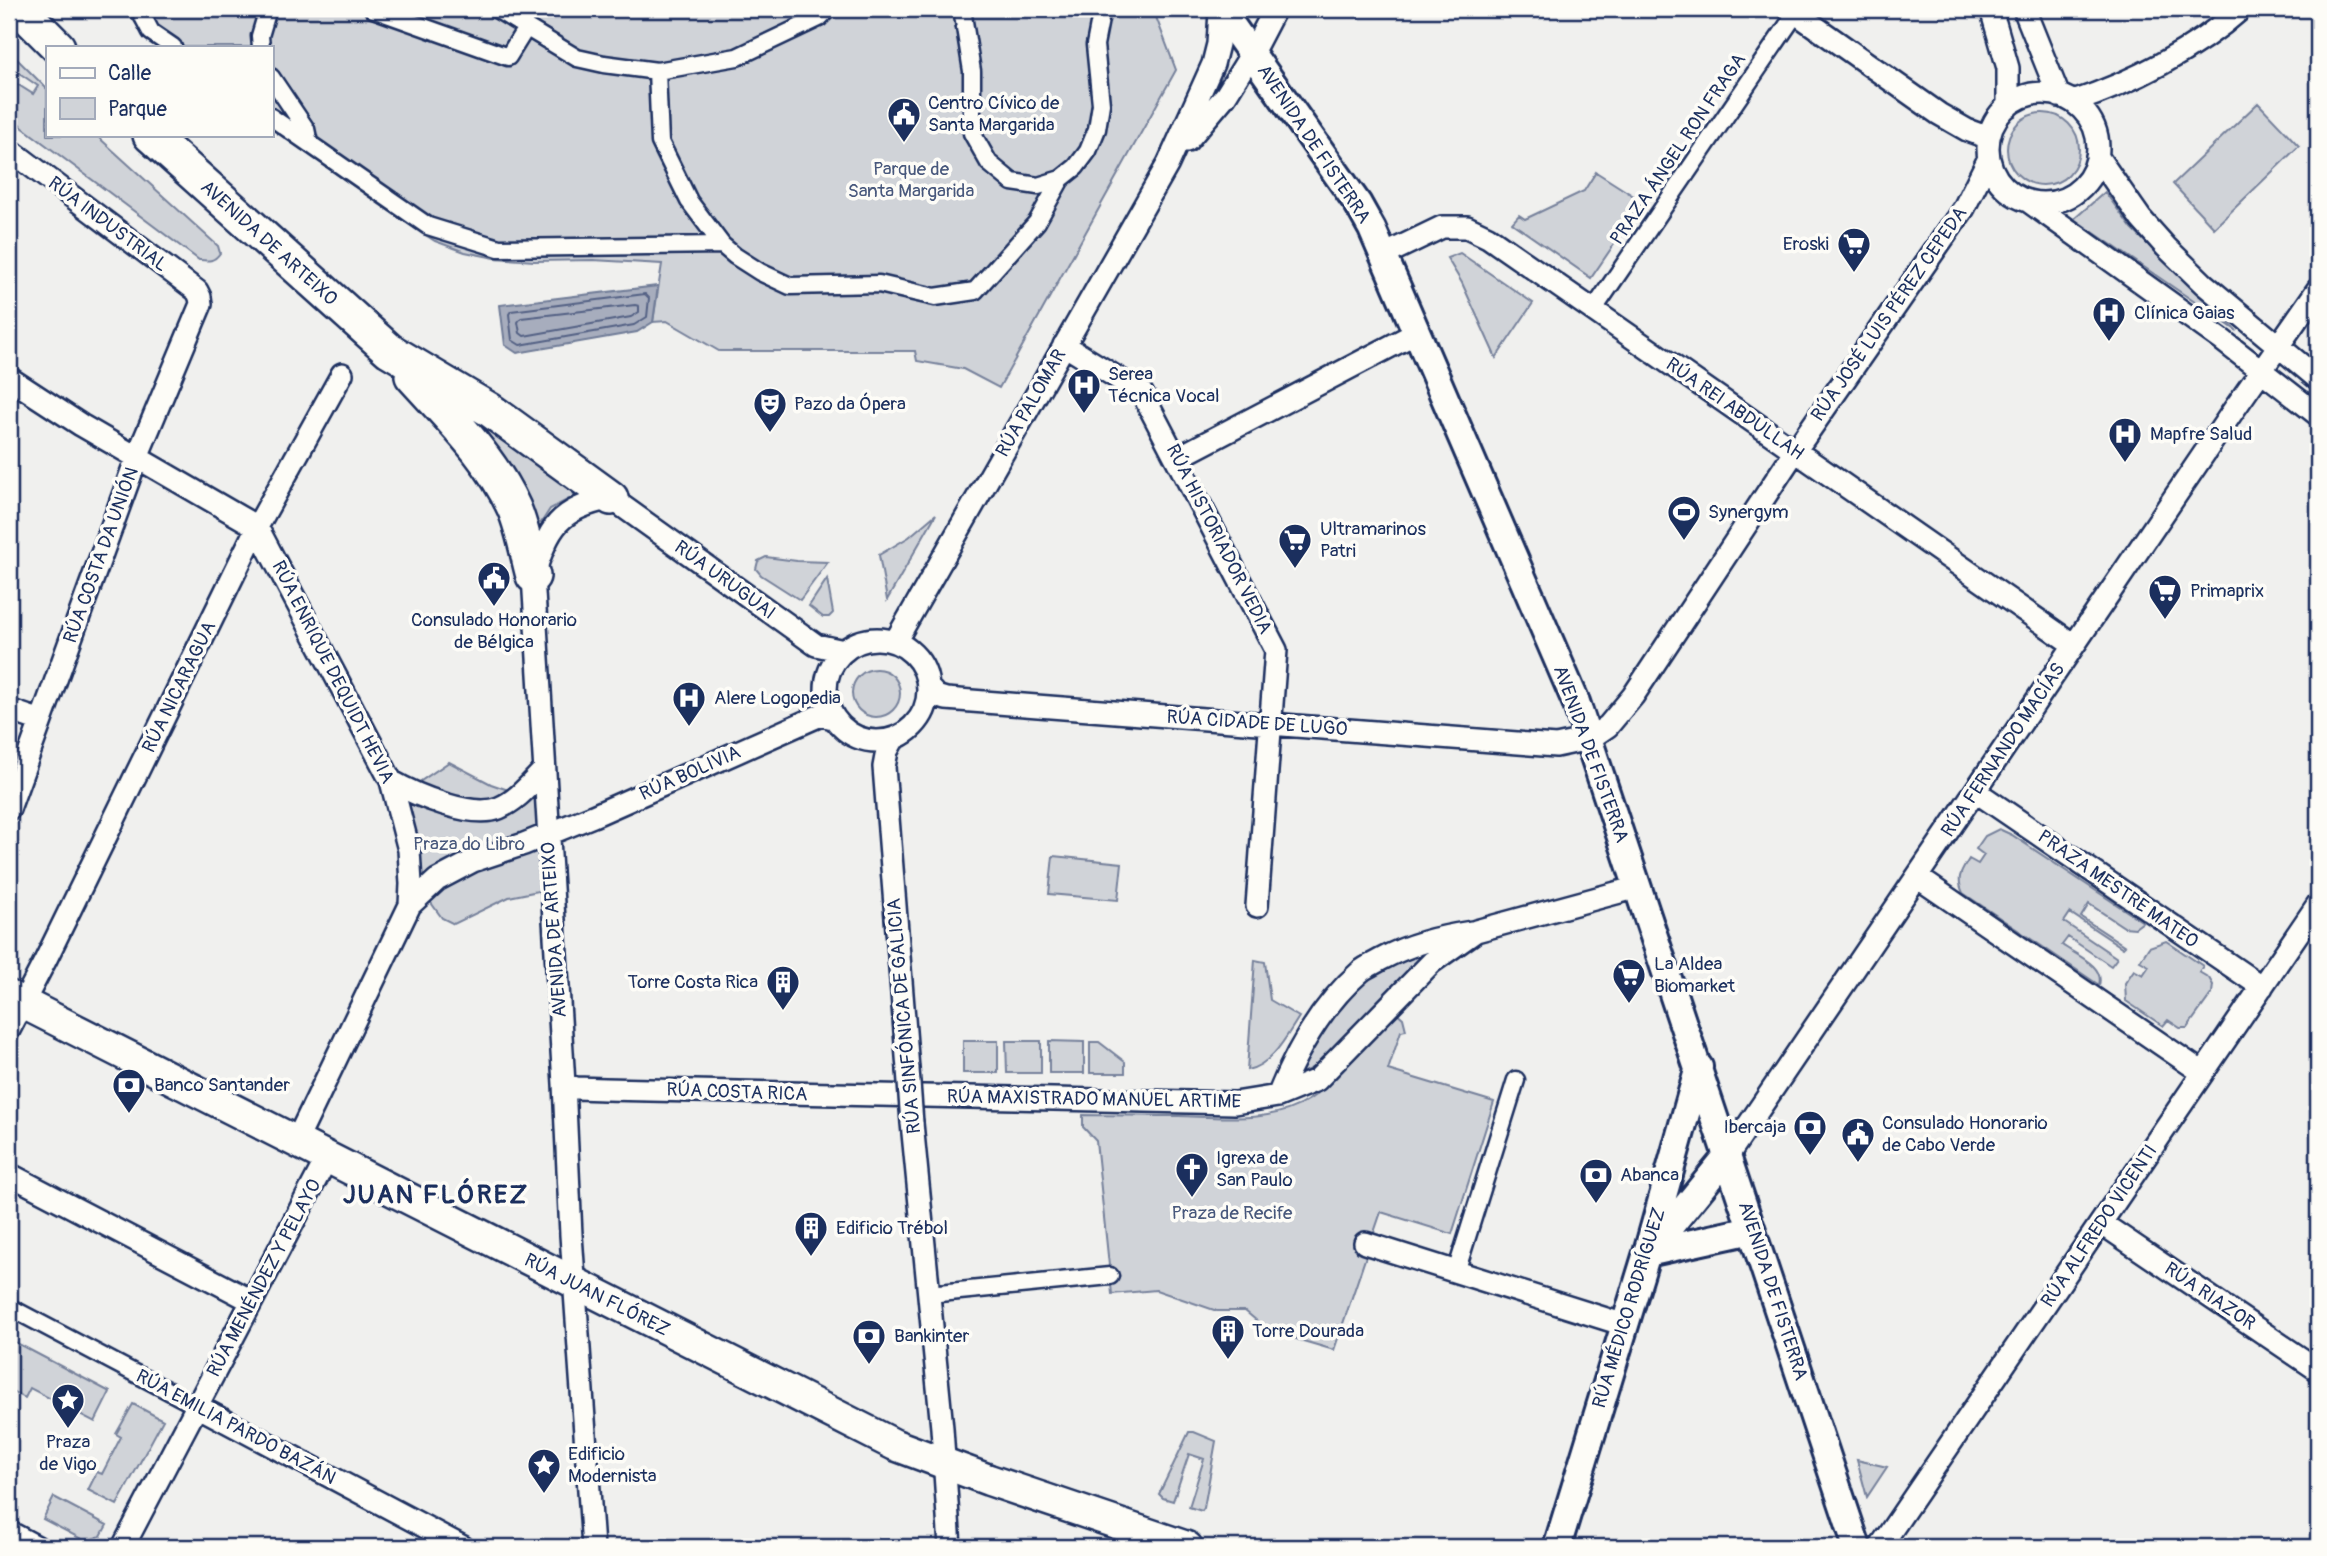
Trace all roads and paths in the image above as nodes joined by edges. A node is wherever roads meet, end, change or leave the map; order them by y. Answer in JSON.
{"nodes":[{"id":1,"x":20,"y":9,"type":"edge"},
{"id":2,"x":139,"y":9,"type":"edge"},
{"id":3,"x":268,"y":9,"type":"edge"},
{"id":4,"x":373,"y":9,"type":"edge"},
{"id":5,"x":496,"y":9,"type":"edge"},
{"id":6,"x":828,"y":9,"type":"edge"},
{"id":7,"x":962,"y":9,"type":"edge"},
{"id":8,"x":1102,"y":9,"type":"edge"},
{"id":9,"x":1991,"y":9,"type":"edge"},
{"id":10,"x":2024,"y":9,"type":"edge"},
{"id":11,"x":2241,"y":9,"type":"edge"},
{"id":12,"x":1220,"y":10,"type":"edge"},
{"id":13,"x":1793,"y":11,"type":"edge"},
{"id":14,"x":1271,"y":15,"type":"edge"},
{"id":15,"x":526,"y":28,"type":"junction"},
{"id":16,"x":57,"y":46,"type":"edge"},
{"id":17,"x":172,"y":46,"type":"edge"},
{"id":18,"x":261,"y":46,"type":"edge"},
{"id":19,"x":1252,"y":53,"type":"junction"},
{"id":20,"x":657,"y":71,"type":"junction"},
{"id":21,"x":273,"y":80,"type":"edge"},
{"id":22,"x":2066,"y":99,"type":"junction"},
{"id":23,"x":2008,"y":106,"type":"junction"},
{"id":24,"x":273,"y":118,"type":"edge"},
{"id":25,"x":151,"y":136,"type":"edge"},
{"id":26,"x":309,"y":143,"type":"junction"},
{"id":27,"x":1989,"y":148,"type":"junction"},
{"id":28,"x":9,"y":149,"type":"edge"},
{"id":29,"x":2097,"y":156,"type":"junction"},
{"id":30,"x":1168,"y":164,"type":"junction"},
{"id":31,"x":1061,"y":179,"type":"junction"},
{"id":32,"x":2028,"y":201,"type":"junction"},
{"id":33,"x":722,"y":245,"type":"junction"},
{"id":34,"x":1384,"y":255,"type":"junction"},
{"id":35,"x":2318,"y":289,"type":"edge"},
{"id":36,"x":201,"y":304,"type":"joint"},
{"id":37,"x":1594,"y":309,"type":"junction"},
{"id":38,"x":1416,"y":333,"type":"junction"},
{"id":39,"x":1064,"y":345,"type":"junction"},
{"id":40,"x":2278,"y":347,"type":"junction"},
{"id":41,"x":389,"y":350,"type":"junction"},
{"id":42,"x":2261,"y":370,"type":"junction"},
{"id":43,"x":342,"y":374,"type":"dead end"},
{"id":44,"x":9,"y":378,"type":"edge"},
{"id":45,"x":2318,"y":379,"type":"edge"},
{"id":46,"x":2318,"y":415,"type":"edge"},
{"id":47,"x":1794,"y":451,"type":"junction"},
{"id":48,"x":137,"y":457,"type":"junction"},
{"id":49,"x":1177,"y":458,"type":"junction"},
{"id":50,"x":611,"y":498,"type":"junction"},
{"id":51,"x":257,"y":527,"type":"junction"},
{"id":52,"x":533,"y":576,"type":"junction"},
{"id":53,"x":895,"y":642,"type":"junction"},
{"id":54,"x":2074,"y":645,"type":"junction"},
{"id":55,"x":844,"y":651,"type":"junction"},
{"id":56,"x":929,"y":688,"type":"junction"},
{"id":57,"x":9,"y":710,"type":"edge"},
{"id":58,"x":833,"y":718,"type":"junction"},
{"id":59,"x":41,"y":722,"type":"junction"},
{"id":60,"x":1270,"y":724,"type":"junction"},
{"id":61,"x":1589,"y":739,"type":"junction"},
{"id":62,"x":893,"y":740,"type":"junction"},
{"id":63,"x":544,"y":770,"type":"junction"},
{"id":64,"x":391,"y":781,"type":"junction"},
{"id":65,"x":1975,"y":790,"type":"junction"},
{"id":66,"x":9,"y":809,"type":"edge"},
{"id":67,"x":548,"y":835,"type":"junction"},
{"id":68,"x":1917,"y":877,"type":"junction"},
{"id":69,"x":1638,"y":887,"type":"junction"},
{"id":70,"x":2318,"y":904,"type":"edge"},
{"id":71,"x":410,"y":905,"type":"junction"},
{"id":72,"x":1257,"y":906,"type":"dead end"},
{"id":73,"x":1476,"y":932,"type":"junction"},
{"id":74,"x":2262,"y":987,"type":"junction"},
{"id":75,"x":13,"y":1000,"type":"edge"},
{"id":76,"x":9,"y":1030,"type":"edge"},
{"id":77,"x":1699,"y":1067,"type":"junction"},
{"id":78,"x":2203,"y":1073,"type":"junction"},
{"id":79,"x":1516,"y":1080,"type":"dead end"},
{"id":80,"x":564,"y":1084,"type":"junction"},
{"id":81,"x":910,"y":1096,"type":"joint"},
{"id":82,"x":1278,"y":1097,"type":"junction"},
{"id":83,"x":296,"y":1143,"type":"junction"},
{"id":84,"x":1728,"y":1155,"type":"junction"},
{"id":85,"x":327,"y":1158,"type":"junction"},
{"id":86,"x":9,"y":1174,"type":"edge"},
{"id":87,"x":2101,"y":1223,"type":"junction"},
{"id":88,"x":1752,"y":1230,"type":"junction"},
{"id":89,"x":1365,"y":1243,"type":"dead end"},
{"id":90,"x":1647,"y":1253,"type":"junction"},
{"id":91,"x":1456,"y":1272,"type":"junction"},
{"id":92,"x":1110,"y":1276,"type":"dead end"},
{"id":93,"x":575,"y":1283,"type":"junction"},
{"id":94,"x":929,"y":1294,"type":"junction"},
{"id":95,"x":252,"y":1301,"type":"junction"},
{"id":96,"x":9,"y":1307,"type":"edge"},
{"id":97,"x":1625,"y":1325,"type":"junction"},
{"id":98,"x":2318,"y":1370,"type":"edge"},
{"id":99,"x":197,"y":1406,"type":"junction"},
{"id":100,"x":945,"y":1465,"type":"junction"},
{"id":101,"x":9,"y":1532,"type":"edge"},
{"id":102,"x":37,"y":1547,"type":"edge"},
{"id":103,"x":123,"y":1547,"type":"edge"},
{"id":104,"x":463,"y":1547,"type":"edge"},
{"id":105,"x":593,"y":1547,"type":"edge"},
{"id":106,"x":950,"y":1547,"type":"edge"},
{"id":107,"x":1187,"y":1547,"type":"edge"},
{"id":108,"x":1557,"y":1547,"type":"edge"},
{"id":109,"x":1857,"y":1547,"type":"edge"},
{"id":110,"x":1880,"y":1547,"type":"edge"}],
"edges":[{"from":1,"to":16,"type":"main road"},
{"from":2,"to":17,"type":"street"},
{"from":3,"to":18,"type":"street"},
{"from":4,"to":15,"type":"street"},
{"from":5,"to":15,"type":"street"},
{"from":6,"to":20,"type":"street"},
{"from":7,"to":31,"type":"street"},
{"from":8,"to":31,"type":"street"},
{"from":9,"to":23,"type":"street"},
{"from":10,"to":22,"type":"street"},
{"from":11,"to":22,"type":"street"},
{"from":12,"to":19,"type":"street","name":"AVENIDA DE FISTERRA"},
{"from":12,"to":30,"type":"street","name":"RÚA PALOMAR"},
{"from":13,"to":27,"type":"street"},
{"from":13,"to":37,"type":"street","name":"PRAZA ÁNGEL RON FRAGA"},
{"from":14,"to":19,"type":"street","name":"RÚA PALOMAR"},
{"from":15,"to":20,"type":"street"},
{"from":19,"to":30,"type":"street","name":"RÚA PALOMAR"},
{"from":19,"to":34,"type":"street","name":"AVENIDA DE FISTERRA"},
{"from":20,"to":33,"type":"street"},
{"from":21,"to":26,"type":"street"},
{"from":22,"to":23,"type":"street"},
{"from":22,"to":29,"type":"street"},
{"from":23,"to":27,"type":"street"},
{"from":24,"to":26,"type":"street"},
{"from":25,"to":41,"type":"main road","name":"AVENIDA DE ARTEIXO"},
{"from":26,"to":33,"type":"street"},
{"from":27,"to":32,"type":"street"},
{"from":27,"to":47,"type":"street","name":"RÚA JOSÉ LUIS PÉREZ CEPEDA"},
{"from":28,"to":36,"type":"street","name":"RÚA INDUSTRIAL"},
{"from":29,"to":32,"type":"street"},
{"from":29,"to":40,"type":"street"},
{"from":30,"to":39,"type":"street","name":"RÚA PALOMAR"},
{"from":31,"to":33,"type":"street"},
{"from":32,"to":42,"type":"street"},
{"from":34,"to":37,"type":"street","name":"RÚA REI ABDULLAH"},
{"from":34,"to":38,"type":"street","name":"AVENIDA DE FISTERRA"},
{"from":35,"to":40,"type":"street","name":"RÚA FERNANDO MACÍAS"},
{"from":36,"to":48,"type":"street","name":"RÚA COSTA DA UNIÓN"},
{"from":37,"to":47,"type":"street","name":"RÚA REI ABDULLAH"},
{"from":38,"to":49,"type":"street"},
{"from":38,"to":61,"type":"street","name":"AVENIDA DE FISTERRA"},
{"from":39,"to":49,"type":"street","name":"RÚA HISTORIADOR VEDIA"},
{"from":39,"to":53,"type":"street","name":"RÚA PALOMAR"},
{"from":40,"to":42,"type":"street","name":"RÚA FERNANDO MACÍAS"},
{"from":40,"to":45,"type":"street"},
{"from":41,"to":50,"type":"main road","name":"AVENIDA DE ARTEIXO"},
{"from":41,"to":52,"type":"main road","name":"AVENIDA DE ARTEIXO"},
{"from":42,"to":46,"type":"street"},
{"from":42,"to":54,"type":"street","name":"RÚA FERNANDO MACÍAS"},
{"from":43,"to":51,"type":"street","name":"RÚA NICARAGUA"},
{"from":44,"to":48,"type":"street"},
{"from":47,"to":54,"type":"street","name":"RÚA REI ABDULLAH"},
{"from":47,"to":61,"type":"street","name":"RÚA JOSÉ LUIS PÉREZ CEPEDA"},
{"from":48,"to":51,"type":"street"},
{"from":48,"to":59,"type":"street","name":"RÚA COSTA DA UNIÓN"},
{"from":49,"to":60,"type":"street","name":"RÚA HISTORIADOR VEDIA"},
{"from":50,"to":52,"type":"street","name":"AVENIDA DE ARTEIXO"},
{"from":50,"to":55,"type":"street","name":"RÚA URUGUAI"},
{"from":51,"to":64,"type":"street","name":"RÚA ENRIQUE DEQUIDT HEVIA"},
{"from":51,"to":75,"type":"street","name":"RÚA NICARAGUA"},
{"from":52,"to":63,"type":"street","name":"AVENIDA DE ARTEIXO"},
{"from":53,"to":55,"type":"street"},
{"from":53,"to":56,"type":"street"},
{"from":54,"to":65,"type":"street","name":"RÚA FERNANDO MACÍAS"},
{"from":55,"to":58,"type":"street"},
{"from":56,"to":60,"type":"street","name":"RÚA CIDADE DE LUGO"},
{"from":56,"to":62,"type":"street"},
{"from":57,"to":59,"type":"street"},
{"from":58,"to":62,"type":"street"},
{"from":58,"to":67,"type":"street","name":"RÚA BOLIVIA"},
{"from":59,"to":66,"type":"street","name":"RÚA COSTA DA UNIÓN"},
{"from":60,"to":61,"type":"street","name":"RÚA CIDADE DE LUGO"},
{"from":60,"to":72,"type":"street","name":"RÚA HISTORIADOR VEDIA"},
{"from":61,"to":69,"type":"street","name":"AVENIDA DE FISTERRA"},
{"from":62,"to":94,"type":"street","name":"RÚA SINFÓNICA DE GALICIA","bridge":true},
{"from":63,"to":64,"type":"street"},
{"from":63,"to":67,"type":"street","name":"AVENIDA DE ARTEIXO"},
{"from":64,"to":71,"type":"street","name":"RÚA ENRIQUE DEQUIDT HEVIA"},
{"from":65,"to":68,"type":"street","name":"RÚA FERNANDO MACÍAS"},
{"from":65,"to":74,"type":"street","name":"PRAZA MESTRE MATEO"},
{"from":67,"to":71,"type":"street"},
{"from":67,"to":80,"type":"street","name":"AVENIDA DE ARTEIXO"},
{"from":68,"to":78,"type":"street"},
{"from":68,"to":84,"type":"street","name":"RÚA FERNANDO MACÍAS"},
{"from":69,"to":73,"type":"street","name":"RÚA MAXISTRADO MANUEL ARTIME"},
{"from":69,"to":77,"type":"street","name":"AVENIDA DE FISTERRA"},
{"from":70,"to":74,"type":"street","name":"RÚA ALFREDO VICENTI"},
{"from":71,"to":83,"type":"street","name":"RÚA ENRIQUE DEQUIDT HEVIA"},
{"from":73,"to":82,"type":"street","name":"RÚA MAXISTRADO MANUEL ARTIME"},
{"from":73,"to":82,"type":"street","name":"RÚA MAXISTRADO MANUEL ARTIME"},
{"from":74,"to":78,"type":"street","name":"RÚA ALFREDO VICENTI"},
{"from":75,"to":76,"type":"street","name":"RÚA NICARAGUA"},
{"from":75,"to":83,"type":"main road","name":"RÚA JUAN FLÓREZ"},
{"from":77,"to":84,"type":"street","name":"AVENIDA DE FISTERRA"},
{"from":77,"to":90,"type":"street","name":"RÚA MÉDICO RODRÍGUEZ"},
{"from":78,"to":87,"type":"street","name":"RÚA ALFREDO VICENTI"},
{"from":79,"to":91,"type":"street"},
{"from":80,"to":81,"type":"street","name":"RÚA COSTA RICA"},
{"from":80,"to":93,"type":"street","name":"AVENIDA DE ARTEIXO"},
{"from":81,"to":82,"type":"street","name":"RÚA MAXISTRADO MANUEL ARTIME"},
{"from":83,"to":85,"type":"main road","name":"RÚA JUAN FLÓREZ"},
{"from":84,"to":88,"type":"street","name":"AVENIDA DE FISTERRA"},
{"from":84,"to":90,"type":"street"},
{"from":85,"to":93,"type":"main road","name":"RÚA JUAN FLÓREZ"},
{"from":85,"to":95,"type":"street","name":"RÚA MENÉNDEZ Y PELAYO"},
{"from":86,"to":95,"type":"street"},
{"from":87,"to":98,"type":"street","name":"RÚA RIAZOR"},
{"from":87,"to":110,"type":"street","name":"RÚA ALFREDO VICENTI"},
{"from":88,"to":90,"type":"street"},
{"from":88,"to":109,"type":"street","name":"AVENIDA DE FISTERRA"},
{"from":89,"to":91,"type":"street"},
{"from":90,"to":97,"type":"street","name":"RÚA MÉDICO RODRÍGUEZ"},
{"from":91,"to":97,"type":"street"},
{"from":92,"to":94,"type":"street"},
{"from":93,"to":100,"type":"main road","name":"RÚA JUAN FLÓREZ"},
{"from":93,"to":105,"type":"street","name":"AVENIDA DE ARTEIXO"},
{"from":94,"to":100,"type":"street","name":"RÚA SINFÓNICA DE GALICIA"},
{"from":95,"to":99,"type":"street","name":"RÚA MENÉNDEZ Y PELAYO"},
{"from":96,"to":99,"type":"street","name":"RÚA EMILIA PARDO BAZÁN"},
{"from":97,"to":108,"type":"street","name":"RÚA MÉDICO RODRÍGUEZ"},
{"from":99,"to":103,"type":"street","name":"RÚA MENÉNDEZ Y PELAYO"},
{"from":99,"to":104,"type":"street","name":"RÚA EMILIA PARDO BAZÁN"},
{"from":100,"to":106,"type":"street","name":"RÚA SINFÓNICA DE GALICIA"},
{"from":100,"to":107,"type":"main road","name":"RÚA JUAN FLÓREZ"},
{"from":101,"to":102,"type":"street"}]}
